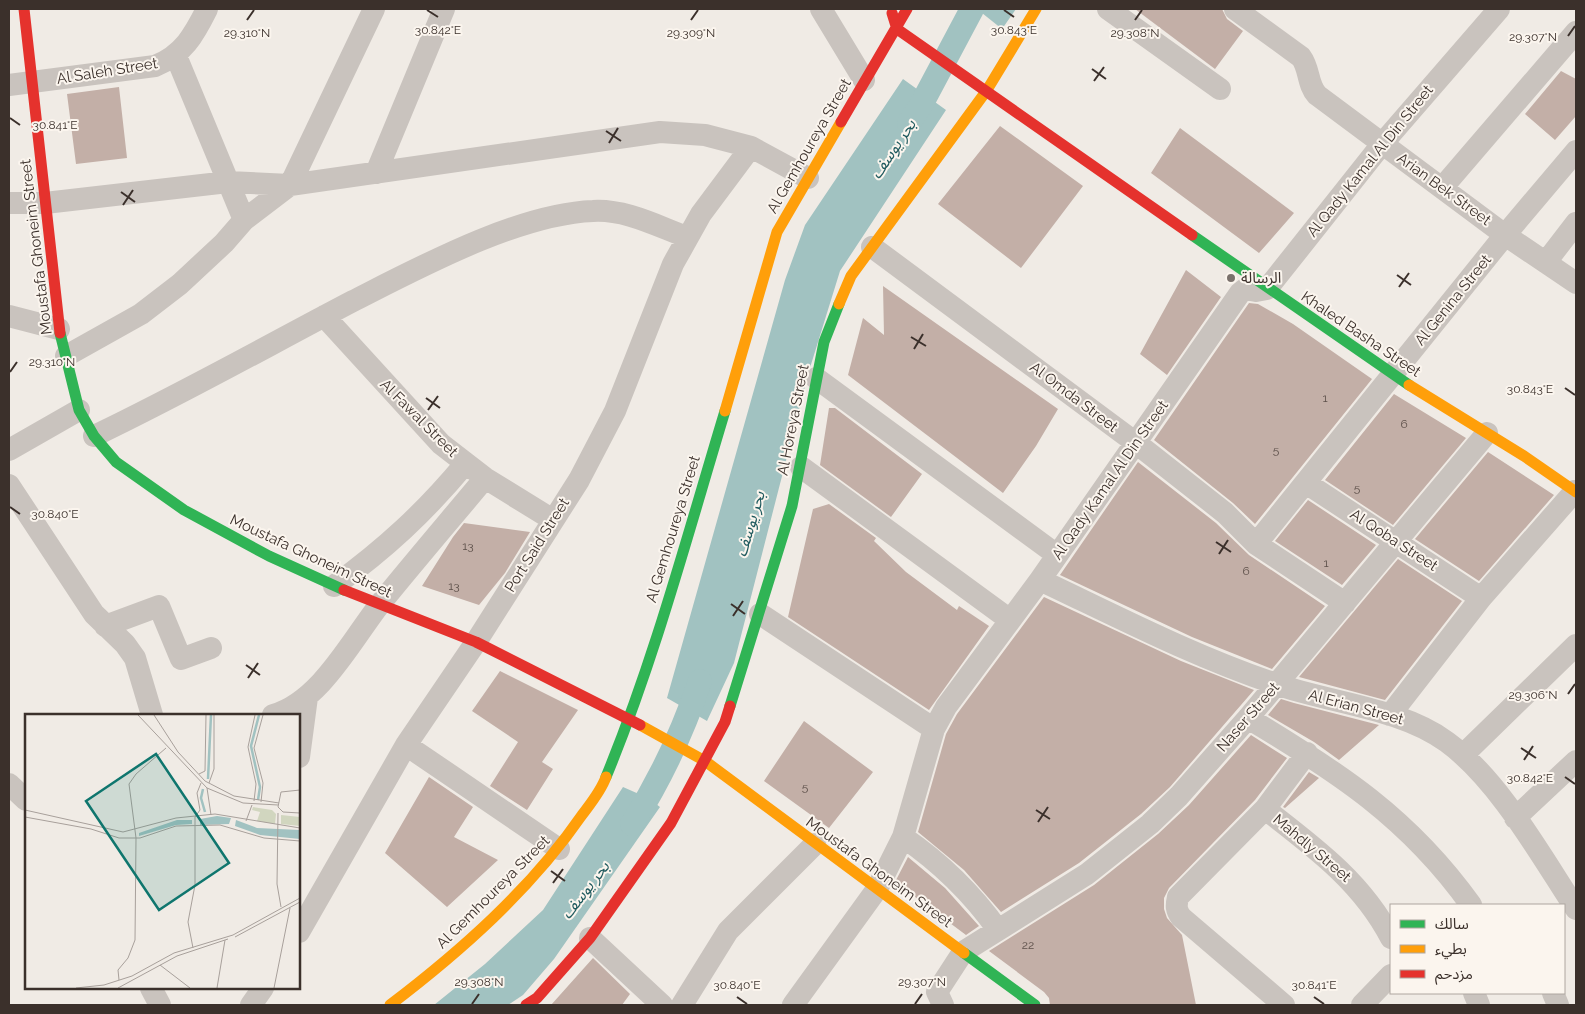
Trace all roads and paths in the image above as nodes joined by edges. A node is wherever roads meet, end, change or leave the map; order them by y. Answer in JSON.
{"nodes":[{"id":1,"x":24,"y":9,"type":"edge"},
{"id":2,"x":207,"y":9,"type":"edge"},
{"id":3,"x":374,"y":9,"type":"edge"},
{"id":4,"x":444,"y":9,"type":"edge"},
{"id":5,"x":821,"y":9,"type":"edge"},
{"id":6,"x":890,"y":9,"type":"edge"},
{"id":7,"x":907,"y":9,"type":"edge"},
{"id":8,"x":1036,"y":9,"type":"edge"},
{"id":9,"x":1108,"y":9,"type":"edge"},
{"id":10,"x":1235,"y":9,"type":"edge"},
{"id":11,"x":1499,"y":9,"type":"edge"},
{"id":12,"x":897,"y":29,"type":"junction"},
{"id":13,"x":1576,"y":32,"type":"edge"},
{"id":14,"x":176,"y":56,"type":"junction"},
{"id":15,"x":864,"y":80,"type":"junction"},
{"id":16,"x":32,"y":82,"type":"junction"},
{"id":17,"x":9,"y":85,"type":"edge"},
{"id":18,"x":1220,"y":89,"type":"dead end"},
{"id":19,"x":987,"y":90,"type":"junction"},
{"id":20,"x":1382,"y":144,"type":"junction"},
{"id":21,"x":751,"y":147,"type":"junction"},
{"id":22,"x":1576,"y":151,"type":"edge"},
{"id":23,"x":376,"y":173,"type":"junction"},
{"id":24,"x":808,"y":178,"type":"junction"},
{"id":25,"x":228,"y":182,"type":"junction"},
{"id":26,"x":290,"y":185,"type":"junction"},
{"id":27,"x":1442,"y":188,"type":"junction"},
{"id":28,"x":9,"y":203,"type":"edge"},
{"id":29,"x":45,"y":203,"type":"junction"},
{"id":30,"x":244,"y":220,"type":"junction"},
{"id":31,"x":1576,"y":224,"type":"edge"},
{"id":32,"x":1505,"y":235,"type":"junction"},
{"id":33,"x":687,"y":237,"type":"junction"},
{"id":34,"x":872,"y":247,"type":"junction"},
{"id":35,"x":1546,"y":262,"type":"junction"},
{"id":36,"x":1576,"y":283,"type":"edge"},
{"id":37,"x":1266,"y":289,"type":"junction"},
{"id":38,"x":9,"y":316,"type":"edge"},
{"id":39,"x":324,"y":316,"type":"junction"},
{"id":40,"x":59,"y":328,"type":"junction"},
{"id":41,"x":66,"y":356,"type":"junction"},
{"id":42,"x":1393,"y":375,"type":"junction"},
{"id":43,"x":816,"y":378,"type":"junction"},
{"id":44,"x":80,"y":410,"type":"junction"},
{"id":45,"x":1488,"y":434,"type":"junction"},
{"id":46,"x":94,"y":436,"type":"junction"},
{"id":47,"x":1136,"y":443,"type":"junction"},
{"id":48,"x":9,"y":450,"type":"edge"},
{"id":49,"x":465,"y":464,"type":"junction"},
{"id":50,"x":801,"y":467,"type":"junction"},
{"id":51,"x":485,"y":478,"type":"junction"},
{"id":52,"x":1306,"y":484,"type":"junction"},
{"id":53,"x":9,"y":485,"type":"edge"},
{"id":54,"x":1575,"y":491,"type":"edge"},
{"id":55,"x":553,"y":520,"type":"junction"},
{"id":56,"x":1396,"y":541,"type":"junction"},
{"id":57,"x":1256,"y":544,"type":"junction"},
{"id":58,"x":1057,"y":555,"type":"junction"},
{"id":59,"x":1040,"y":580,"type":"junction"},
{"id":60,"x":334,"y":586,"type":"junction"},
{"id":61,"x":1481,"y":598,"type":"junction"},
{"id":62,"x":1345,"y":603,"type":"junction"},
{"id":63,"x":380,"y":605,"type":"junction"},
{"id":64,"x":760,"y":614,"type":"junction"},
{"id":65,"x":1010,"y":620,"type":"junction"},
{"id":66,"x":105,"y":626,"type":"junction"},
{"id":67,"x":476,"y":642,"type":"junction"},
{"id":68,"x":1576,"y":645,"type":"edge"},
{"id":69,"x":211,"y":648,"type":"dead end"},
{"id":70,"x":1276,"y":684,"type":"junction"},
{"id":71,"x":307,"y":697,"type":"junction"},
{"id":72,"x":152,"y":714,"type":"edge"},
{"id":73,"x":275,"y":714,"type":"edge"},
{"id":74,"x":1390,"y":715,"type":"junction"},
{"id":75,"x":1248,"y":718,"type":"junction"},
{"id":76,"x":630,"y":719,"type":"junction"},
{"id":77,"x":934,"y":729,"type":"junction"},
{"id":78,"x":406,"y":746,"type":"junction"},
{"id":79,"x":300,"y":750,"type":"edge"},
{"id":80,"x":1307,"y":753,"type":"junction"},
{"id":81,"x":1463,"y":755,"type":"junction"},
{"id":82,"x":705,"y":761,"type":"junction"},
{"id":83,"x":1576,"y":761,"type":"edge"},
{"id":84,"x":9,"y":784,"type":"edge"},
{"id":85,"x":25,"y":799,"type":"edge"},
{"id":86,"x":1265,"y":809,"type":"junction"},
{"id":87,"x":1515,"y":818,"type":"junction"},
{"id":88,"x":903,"y":837,"type":"junction"},
{"id":89,"x":815,"y":844,"type":"junction"},
{"id":90,"x":559,"y":849,"type":"junction"},
{"id":91,"x":877,"y":889,"type":"junction"},
{"id":92,"x":1470,"y":904,"type":"edge"},
{"id":93,"x":1569,"y":904,"type":"edge"},
{"id":94,"x":300,"y":930,"type":"edge"},
{"id":95,"x":998,"y":930,"type":"junction"},
{"id":96,"x":1390,"y":936,"type":"edge"},
{"id":97,"x":590,"y":938,"type":"junction"},
{"id":98,"x":963,"y":952,"type":"junction"},
{"id":99,"x":1390,"y":976,"type":"edge"},
{"id":100,"x":152,"y":989,"type":"edge"},
{"id":101,"x":262,"y":989,"type":"edge"},
{"id":102,"x":160,"y":1005,"type":"edge"},
{"id":103,"x":251,"y":1005,"type":"edge"},
{"id":104,"x":390,"y":1005,"type":"edge"},
{"id":105,"x":526,"y":1005,"type":"edge"},
{"id":106,"x":662,"y":1005,"type":"edge"},
{"id":107,"x":682,"y":1005,"type":"edge"},
{"id":108,"x":793,"y":1005,"type":"edge"},
{"id":109,"x":943,"y":1005,"type":"edge"},
{"id":110,"x":1035,"y":1005,"type":"edge"},
{"id":111,"x":1284,"y":1005,"type":"edge"},
{"id":112,"x":1362,"y":1005,"type":"edge"}],
"edges":[{"from":1,"to":16,"type":"street","name":"Moustafa Ghoneim Street"},
{"from":2,"to":14,"type":"street","name":"Al Saleh Street"},
{"from":3,"to":26,"type":"street"},
{"from":4,"to":23,"type":"street"},
{"from":5,"to":15,"type":"street"},
{"from":6,"to":12,"type":"street"},
{"from":7,"to":12,"type":"street","name":"Al Gemhoureya Street"},
{"from":8,"to":19,"type":"street","name":"Al Horeya Street"},
{"from":9,"to":18,"type":"street"},
{"from":10,"to":20,"type":"street","name":"Arian Bek Street"},
{"from":11,"to":20,"type":"street","name":"Al Qady Kamal Al Din Street"},
{"from":12,"to":15,"type":"street","name":"Al Gemhoureya Street"},
{"from":12,"to":19,"type":"street","name":"Khaled Basha Street"},
{"from":13,"to":27,"type":"street"},
{"from":14,"to":16,"type":"street","name":"Al Saleh Street"},
{"from":14,"to":25,"type":"street"},
{"from":15,"to":24,"type":"street","name":"Al Gemhoureya Street"},
{"from":16,"to":17,"type":"street","name":"Al Saleh Street"},
{"from":16,"to":29,"type":"street","name":"Moustafa Ghoneim Street"},
{"from":19,"to":34,"type":"street","name":"Al Horeya Street"},
{"from":19,"to":37,"type":"street","name":"Khaled Basha Street"},
{"from":20,"to":27,"type":"street","name":"Arian Bek Street"},
{"from":20,"to":37,"type":"street","name":"Al Qady Kamal Al Din Street"},
{"from":21,"to":23,"type":"street"},
{"from":21,"to":24,"type":"street"},
{"from":21,"to":33,"type":"street","name":"Port Said Street"},
{"from":22,"to":32,"type":"street","name":"Al Genina Street"},
{"from":23,"to":26,"type":"street"},
{"from":24,"to":76,"type":"street","name":"Al Gemhoureya Street"},
{"from":25,"to":26,"type":"street"},
{"from":25,"to":29,"type":"street"},
{"from":25,"to":30,"type":"street"},
{"from":26,"to":30,"type":"street"},
{"from":27,"to":32,"type":"street","name":"Arian Bek Street"},
{"from":28,"to":29,"type":"street"},
{"from":29,"to":40,"type":"street","name":"Moustafa Ghoneim Street"},
{"from":30,"to":41,"type":"street"},
{"from":31,"to":35,"type":"street"},
{"from":32,"to":35,"type":"street","name":"Arian Bek Street"},
{"from":32,"to":42,"type":"street","name":"Al Genina Street"},
{"from":33,"to":39,"type":"street"},
{"from":33,"to":55,"type":"street","name":"Port Said Street"},
{"from":34,"to":43,"type":"street","name":"Al Horeya Street"},
{"from":34,"to":47,"type":"street","name":"Al Omda Street"},
{"from":35,"to":36,"type":"street","name":"Arian Bek Street"},
{"from":37,"to":42,"type":"street","name":"Khaled Basha Street"},
{"from":37,"to":47,"type":"street","name":"Al Qady Kamal Al Din Street"},
{"from":38,"to":40,"type":"street"},
{"from":39,"to":46,"type":"street"},
{"from":39,"to":49,"type":"street","name":"Al Fawal Street"},
{"from":40,"to":41,"type":"street","name":"Moustafa Ghoneim Street"},
{"from":41,"to":44,"type":"street","name":"Moustafa Ghoneim Street"},
{"from":42,"to":45,"type":"street","name":"Khaled Basha Street"},
{"from":42,"to":52,"type":"street","name":"Al Genina Street"},
{"from":43,"to":50,"type":"street","name":"Al Horeya Street"},
{"from":43,"to":58,"type":"street"},
{"from":44,"to":46,"type":"street","name":"Moustafa Ghoneim Street"},
{"from":44,"to":48,"type":"street"},
{"from":45,"to":54,"type":"street","name":"Khaled Basha Street"},
{"from":45,"to":56,"type":"street","name":"Naser Street"},
{"from":46,"to":60,"type":"street","name":"Moustafa Ghoneim Street"},
{"from":47,"to":57,"type":"street","name":"Al Omda Street"},
{"from":47,"to":58,"type":"street","name":"Al Qady Kamal Al Din Street"},
{"from":49,"to":51,"type":"street","name":"Al Fawal Street"},
{"from":49,"to":60,"type":"street"},
{"from":50,"to":64,"type":"street","name":"Al Horeya Street"},
{"from":50,"to":65,"type":"street"},
{"from":51,"to":55,"type":"street","name":"Al Fawal Street"},
{"from":51,"to":63,"type":"street"},
{"from":52,"to":56,"type":"street","name":"Al Qoba Street"},
{"from":52,"to":57,"type":"street","name":"Al Genina Street"},
{"from":53,"to":66,"type":"street"},
{"from":54,"to":61,"type":"street"},
{"from":55,"to":67,"type":"street","name":"Port Said Street"},
{"from":56,"to":61,"type":"street","name":"Al Qoba Street"},
{"from":56,"to":62,"type":"street","name":"Naser Street"},
{"from":57,"to":62,"type":"street","name":"Al Omda Street"},
{"from":58,"to":59,"type":"street","name":"Al Qady Kamal Al Din Street"},
{"from":59,"to":65,"type":"street","name":"Al Qady Kamal Al Din Street"},
{"from":59,"to":70,"type":"street","name":"Al Erian Street"},
{"from":60,"to":63,"type":"street","name":"Moustafa Ghoneim Street"},
{"from":61,"to":74,"type":"street"},
{"from":62,"to":70,"type":"street","name":"Naser Street"},
{"from":63,"to":67,"type":"street","name":"Moustafa Ghoneim Street"},
{"from":63,"to":71,"type":"street"},
{"from":64,"to":77,"type":"street"},
{"from":64,"to":82,"type":"street","name":"Al Horeya Street"},
{"from":65,"to":77,"type":"street","name":"Al Qady Kamal Al Din Street"},
{"from":66,"to":69,"type":"street"},
{"from":66,"to":72,"type":"street"},
{"from":67,"to":76,"type":"street","name":"Moustafa Ghoneim Street"},
{"from":67,"to":78,"type":"street","name":"Port Said Street"},
{"from":68,"to":81,"type":"street"},
{"from":70,"to":74,"type":"street","name":"Al Erian Street"},
{"from":70,"to":75,"type":"street","name":"Naser Street"},
{"from":71,"to":73,"type":"street"},
{"from":71,"to":79,"type":"street"},
{"from":74,"to":81,"type":"street","name":"Al Erian Street"},
{"from":75,"to":80,"type":"street"},
{"from":75,"to":95,"type":"street","name":"Naser Street"},
{"from":76,"to":82,"type":"street","name":"Moustafa Ghoneim Street"},
{"from":76,"to":90,"type":"street","name":"Al Gemhoureya Street"},
{"from":77,"to":88,"type":"street","name":"Al Qady Kamal Al Din Street"},
{"from":78,"to":90,"type":"street"},
{"from":78,"to":94,"type":"street","name":"Port Said Street"},
{"from":80,"to":86,"type":"street"},
{"from":80,"to":92,"type":"street"},
{"from":81,"to":87,"type":"street","name":"Al Erian Street"},
{"from":82,"to":89,"type":"street","name":"Moustafa Ghoneim Street"},
{"from":82,"to":97,"type":"street","name":"Al Horeya Street"},
{"from":83,"to":87,"type":"street"},
{"from":84,"to":85,"type":"street"},
{"from":86,"to":96,"type":"street","name":"Mahdly Street"},
{"from":86,"to":111,"type":"street"},
{"from":87,"to":93,"type":"street","name":"Al Erian Street"},
{"from":88,"to":91,"type":"street","name":"Al Qady Kamal Al Din Street"},
{"from":88,"to":95,"type":"street"},
{"from":89,"to":91,"type":"street","name":"Moustafa Ghoneim Street"},
{"from":89,"to":107,"type":"street"},
{"from":90,"to":104,"type":"street","name":"Al Gemhoureya Street"},
{"from":91,"to":98,"type":"street","name":"Moustafa Ghoneim Street"},
{"from":91,"to":108,"type":"street","name":"Al Qady Kamal Al Din Street"},
{"from":95,"to":98,"type":"street","name":"Naser Street"},
{"from":97,"to":105,"type":"street","name":"Al Horeya Street"},
{"from":97,"to":106,"type":"street"},
{"from":98,"to":109,"type":"street"},
{"from":98,"to":110,"type":"street","name":"Moustafa Ghoneim Street"},
{"from":99,"to":112,"type":"street"},
{"from":100,"to":102,"type":"street"},
{"from":101,"to":103,"type":"street"}]}
